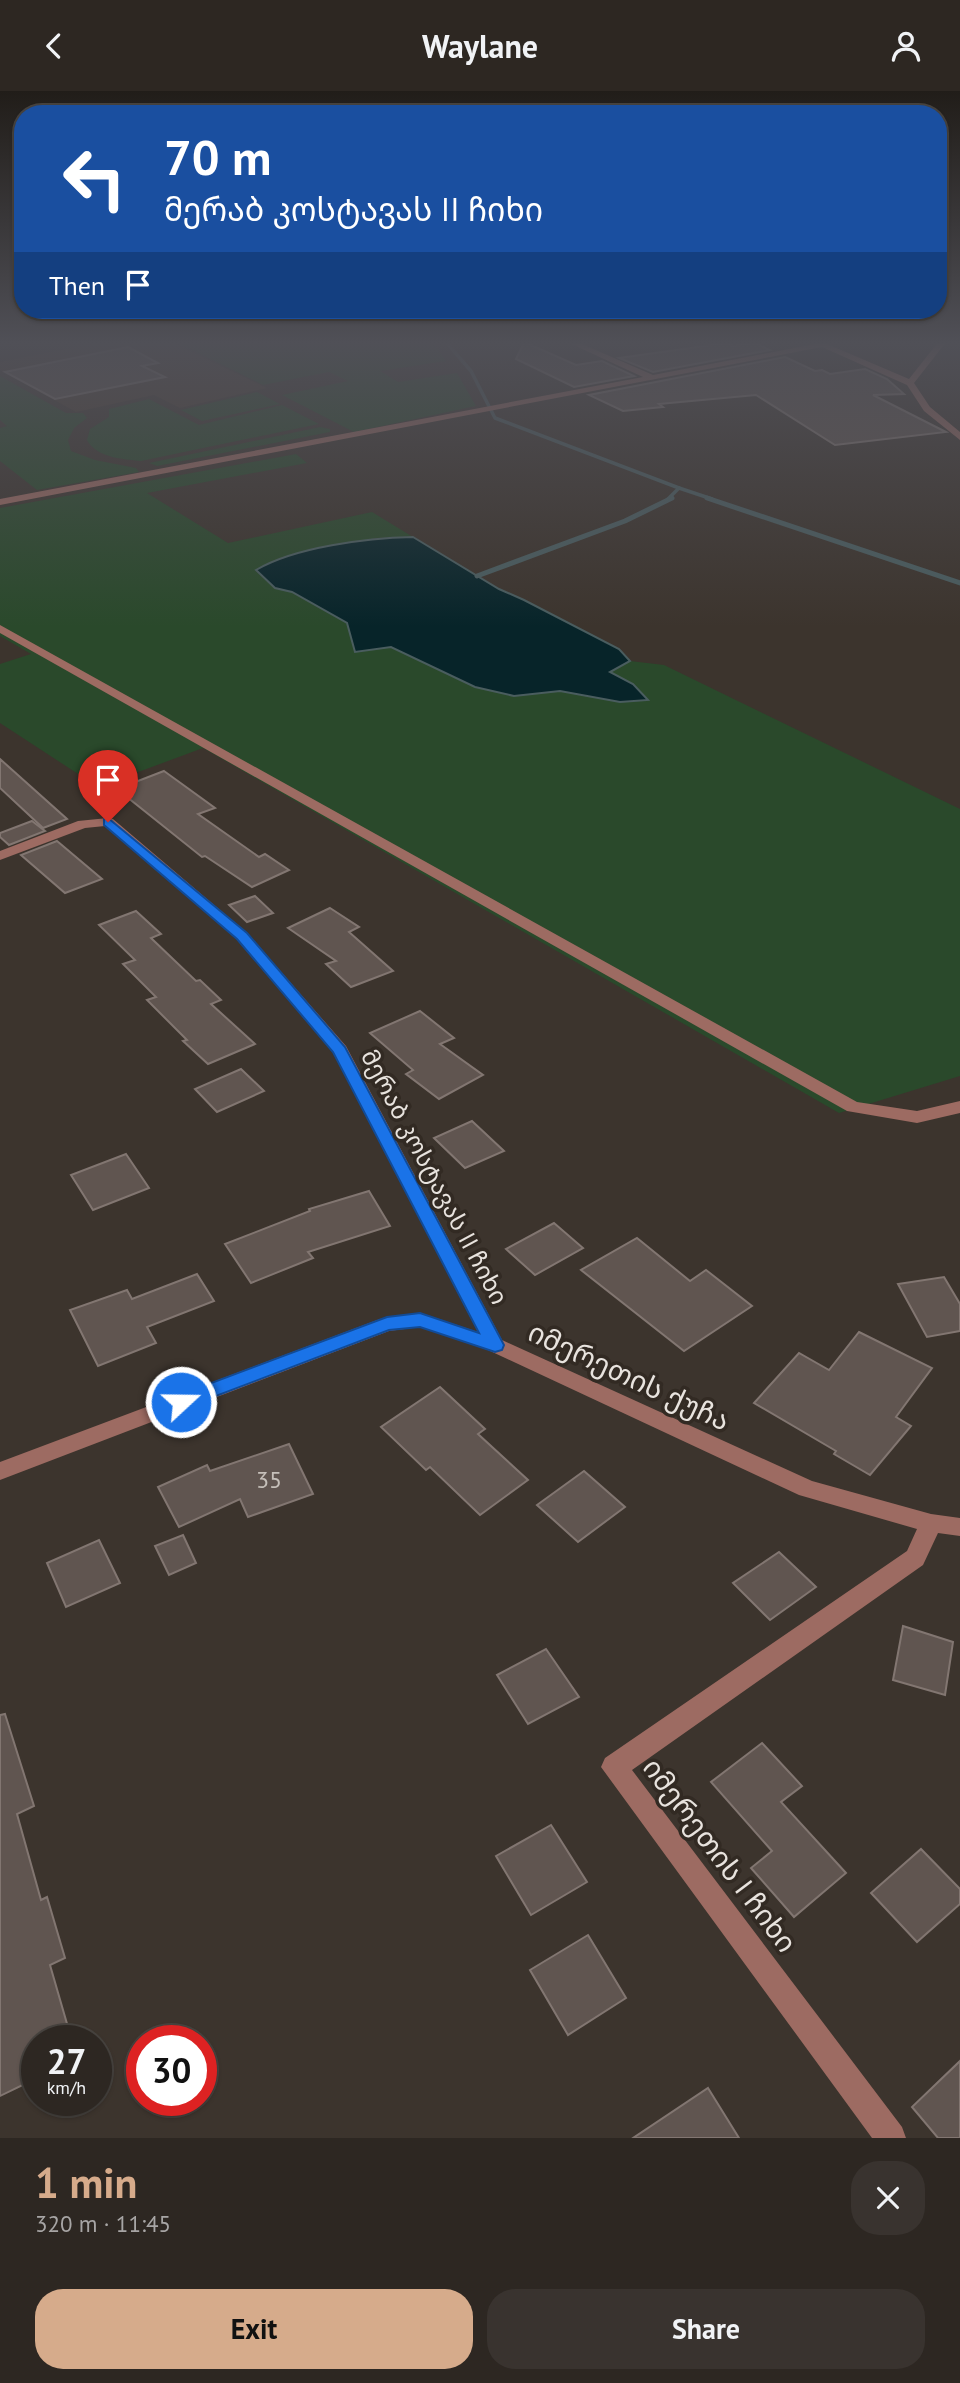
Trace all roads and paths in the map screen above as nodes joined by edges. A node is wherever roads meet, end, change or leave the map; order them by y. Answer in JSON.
{"nodes":[{"id":1,"x":344,"y":437,"type":"edge"},
{"id":2,"x":0,"y":502,"type":"edge"},
{"id":3,"x":0,"y":628,"type":"edge"},
{"id":4,"x":0,"y":856,"type":"edge"},
{"id":5,"x":960,"y":1107,"type":"edge"},
{"id":6,"x":495,"y":1345,"type":"junction"},
{"id":7,"x":0,"y":1471,"type":"edge"},
{"id":8,"x":931,"y":1523,"type":"junction"},
{"id":9,"x":960,"y":1527,"type":"edge"},
{"id":10,"x":891,"y":2138,"type":"edge"}],
"edges":[{"from":1,"to":2,"type":"street"},
{"from":3,"to":5,"type":"street"},
{"from":4,"to":6,"type":"street","name":"მერაბ კოსტავას II ჩიხი"},
{"from":6,"to":7,"type":"street","name":"იმერეთის ქუჩა"},
{"from":6,"to":8,"type":"street","name":"იმერეთის ქუჩა"},
{"from":8,"to":9,"type":"street","name":"იმერეთის ქუჩა"},
{"from":8,"to":10,"type":"street","name":"იმერეთის I ჩიხი"}]}
